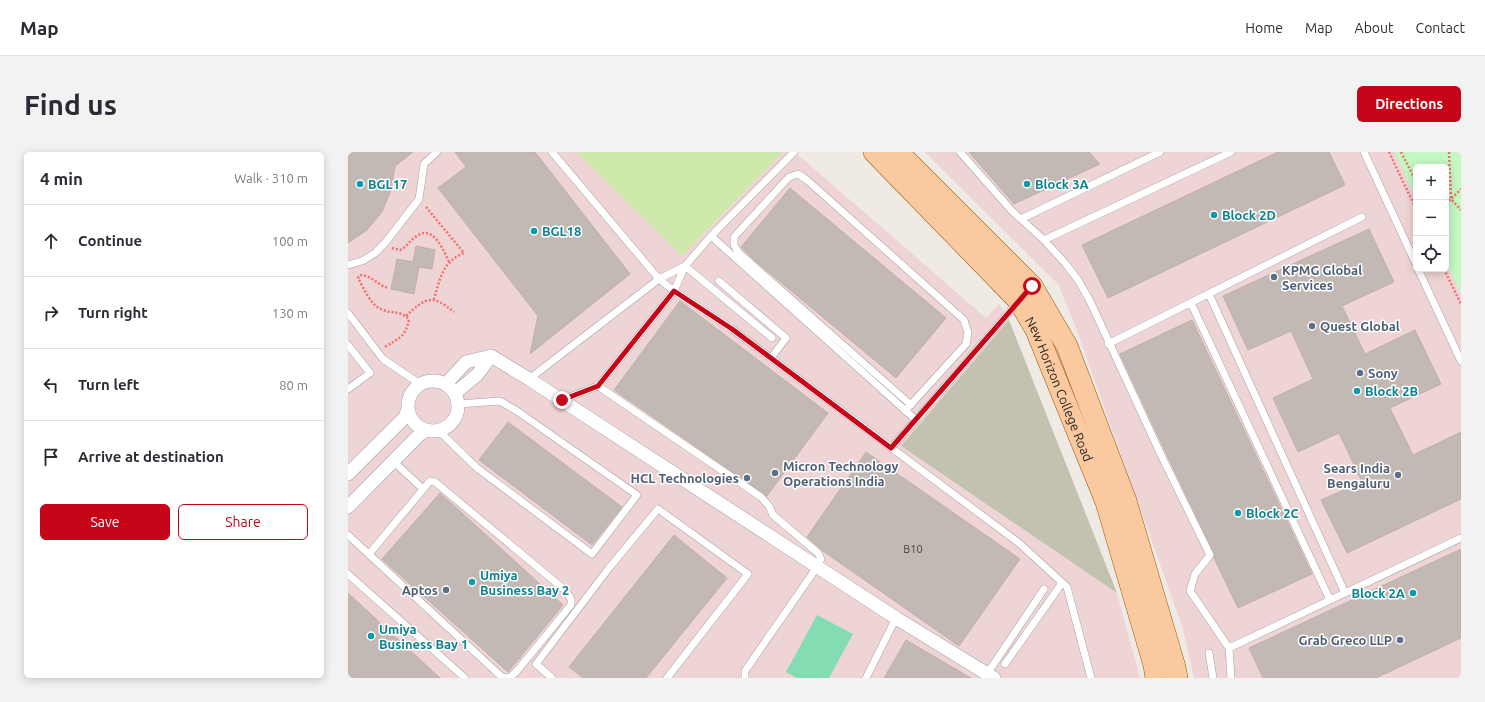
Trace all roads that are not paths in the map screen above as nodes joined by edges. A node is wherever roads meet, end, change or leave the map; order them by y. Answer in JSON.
{"nodes":[{"id":1,"x":437,"y":152,"type":"edge"},
{"id":2,"x":552,"y":152,"type":"edge"},
{"id":3,"x":794,"y":152,"type":"edge"},
{"id":4,"x":874,"y":152,"type":"edge"},
{"id":5,"x":898,"y":152,"type":"edge"},
{"id":6,"x":960,"y":152,"type":"edge"},
{"id":7,"x":1160,"y":152,"type":"edge"},
{"id":8,"x":1231,"y":152,"type":"edge"},
{"id":9,"x":1364,"y":152,"type":"edge"},
{"id":10,"x":1362,"y":217,"type":"dead end"},
{"id":11,"x":1021,"y":219,"type":"junction"},
{"id":12,"x":711,"y":236,"type":"junction"},
{"id":13,"x":1044,"y":240,"type":"junction"},
{"id":14,"x":1413,"y":258,"type":"edge"},
{"id":15,"x":348,"y":265,"type":"edge"},
{"id":16,"x":685,"y":266,"type":"junction"},
{"id":17,"x":1419,"y":272,"type":"edge"},
{"id":18,"x":659,"y":279,"type":"junction"},
{"id":19,"x":720,"y":281,"type":"dead end"},
{"id":20,"x":674,"y":291,"type":"junction"},
{"id":21,"x":1026,"y":293,"type":"junction"},
{"id":22,"x":1209,"y":294,"type":"junction"},
{"id":23,"x":1191,"y":303,"type":"junction"},
{"id":24,"x":348,"y":313,"type":"edge"},
{"id":25,"x":772,"y":338,"type":"dead end"},
{"id":26,"x":1108,"y":344,"type":"junction"},
{"id":27,"x":348,"y":345,"type":"edge"},
{"id":28,"x":491,"y":356,"type":"junction"},
{"id":29,"x":771,"y":358,"type":"junction"},
{"id":30,"x":1461,"y":361,"type":"edge"},
{"id":31,"x":529,"y":379,"type":"junction"},
{"id":32,"x":420,"y":384,"type":"junction"},
{"id":33,"x":446,"y":384,"type":"junction"},
{"id":34,"x":598,"y":386,"type":"junction"},
{"id":35,"x":348,"y":389,"type":"edge"},
{"id":36,"x":457,"y":399,"type":"junction"},
{"id":37,"x":562,"y":400,"type":"junction"},
{"id":38,"x":911,"y":405,"type":"junction"},
{"id":39,"x":408,"y":409,"type":"junction"},
{"id":40,"x":905,"y":411,"type":"junction"},
{"id":41,"x":916,"y":420,"type":"junction"},
{"id":42,"x":432,"y":430,"type":"junction"},
{"id":43,"x":891,"y":448,"type":"junction"},
{"id":44,"x":393,"y":461,"type":"junction"},
{"id":45,"x":348,"y":474,"type":"edge"},
{"id":46,"x":423,"y":489,"type":"junction"},
{"id":47,"x":348,"y":507,"type":"edge"},
{"id":48,"x":348,"y":535,"type":"edge"},
{"id":49,"x":1461,"y":538,"type":"edge"},
{"id":50,"x":369,"y":554,"type":"junction"},
{"id":51,"x":817,"y":567,"type":"junction"},
{"id":52,"x":348,"y":574,"type":"edge"},
{"id":53,"x":1062,"y":582,"type":"junction"},
{"id":54,"x":1044,"y":589,"type":"dead end"},
{"id":55,"x":1345,"y":593,"type":"junction"},
{"id":56,"x":1330,"y":600,"type":"junction"},
{"id":57,"x":896,"y":618,"type":"junction"},
{"id":58,"x":1229,"y":648,"type":"junction"},
{"id":59,"x":1209,"y":654,"type":"dead end"},
{"id":60,"x":1005,"y":664,"type":"dead end"},
{"id":61,"x":991,"y":676,"type":"edge"},
{"id":62,"x":465,"y":678,"type":"edge"},
{"id":63,"x":552,"y":678,"type":"edge"},
{"id":64,"x":667,"y":678,"type":"edge"},
{"id":65,"x":745,"y":678,"type":"edge"},
{"id":66,"x":866,"y":678,"type":"edge"},
{"id":67,"x":1090,"y":678,"type":"edge"},
{"id":68,"x":1156,"y":678,"type":"edge"},
{"id":69,"x":1177,"y":678,"type":"edge"},
{"id":70,"x":1213,"y":678,"type":"edge"},
{"id":71,"x":1231,"y":678,"type":"edge"}],
"edges":[{"from":1,"to":15,"type":"lane"},
{"from":2,"to":18,"type":"lane"},
{"from":3,"to":12,"type":"lane"},
{"from":4,"to":21,"type":"main road","name":"New Horizon College Road"},
{"from":5,"to":21,"type":"main road","name":"New Horizon College Road"},
{"from":6,"to":11,"type":"lane"},
{"from":7,"to":11,"type":"lane"},
{"from":8,"to":13,"type":"lane"},
{"from":9,"to":14,"type":"lane"},
{"from":10,"to":22,"type":"lane"},
{"from":11,"to":13,"type":"lane"},
{"from":12,"to":16,"type":"lane"},
{"from":12,"to":40,"type":"lane"},
{"from":13,"to":26,"type":"lane"},
{"from":16,"to":18,"type":"lane"},
{"from":16,"to":20,"type":"lane"},
{"from":16,"to":25,"type":"lane"},
{"from":17,"to":30,"type":"lane"},
{"from":18,"to":20,"type":"lane"},
{"from":18,"to":31,"type":"lane"},
{"from":19,"to":29,"type":"lane"},
{"from":20,"to":29,"type":"lane"},
{"from":20,"to":34,"type":"lane"},
{"from":21,"to":41,"type":"lane"},
{"from":21,"to":68,"type":"main road","name":"New Horizon College Road"},
{"from":21,"to":69,"type":"main road","name":"New Horizon College Road"},
{"from":22,"to":23,"type":"lane"},
{"from":22,"to":55,"type":"lane"},
{"from":23,"to":26,"type":"lane"},
{"from":23,"to":56,"type":"lane"},
{"from":24,"to":32,"type":"lane"},
{"from":26,"to":58,"type":"lane"},
{"from":27,"to":35,"type":"lane"},
{"from":28,"to":31,"type":"street"},
{"from":28,"to":33,"type":"street"},
{"from":28,"to":36,"type":"street"},
{"from":29,"to":43,"type":"lane"},
{"from":31,"to":37,"type":"street"},
{"from":32,"to":33,"type":"street"},
{"from":32,"to":39,"type":"street"},
{"from":33,"to":36,"type":"street"},
{"from":34,"to":37,"type":"lane"},
{"from":34,"to":51,"type":"lane"},
{"from":36,"to":42,"type":"street"},
{"from":36,"to":42,"type":"lane"},
{"from":37,"to":51,"type":"street"},
{"from":38,"to":38,"type":"lane"},
{"from":38,"to":40,"type":"lane"},
{"from":39,"to":42,"type":"street"},
{"from":39,"to":45,"type":"street"},
{"from":40,"to":41,"type":"lane"},
{"from":41,"to":43,"type":"lane"},
{"from":42,"to":44,"type":"street"},
{"from":43,"to":53,"type":"lane"},
{"from":44,"to":46,"type":"lane"},
{"from":44,"to":47,"type":"street"},
{"from":46,"to":50,"type":"lane"},
{"from":46,"to":50,"type":"lane"},
{"from":48,"to":50,"type":"lane"},
{"from":49,"to":55,"type":"lane"},
{"from":51,"to":57,"type":"street"},
{"from":51,"to":65,"type":"lane"},
{"from":52,"to":62,"type":"lane"},
{"from":53,"to":60,"type":"lane"},
{"from":53,"to":67,"type":"lane"},
{"from":54,"to":61,"type":"lane"},
{"from":55,"to":56,"type":"lane"},
{"from":56,"to":58,"type":"lane"},
{"from":57,"to":61,"type":"street"},
{"from":57,"to":66,"type":"lane"},
{"from":58,"to":71,"type":"lane"},
{"from":59,"to":70,"type":"lane"},
{"from":63,"to":64,"type":"lane"}]}
